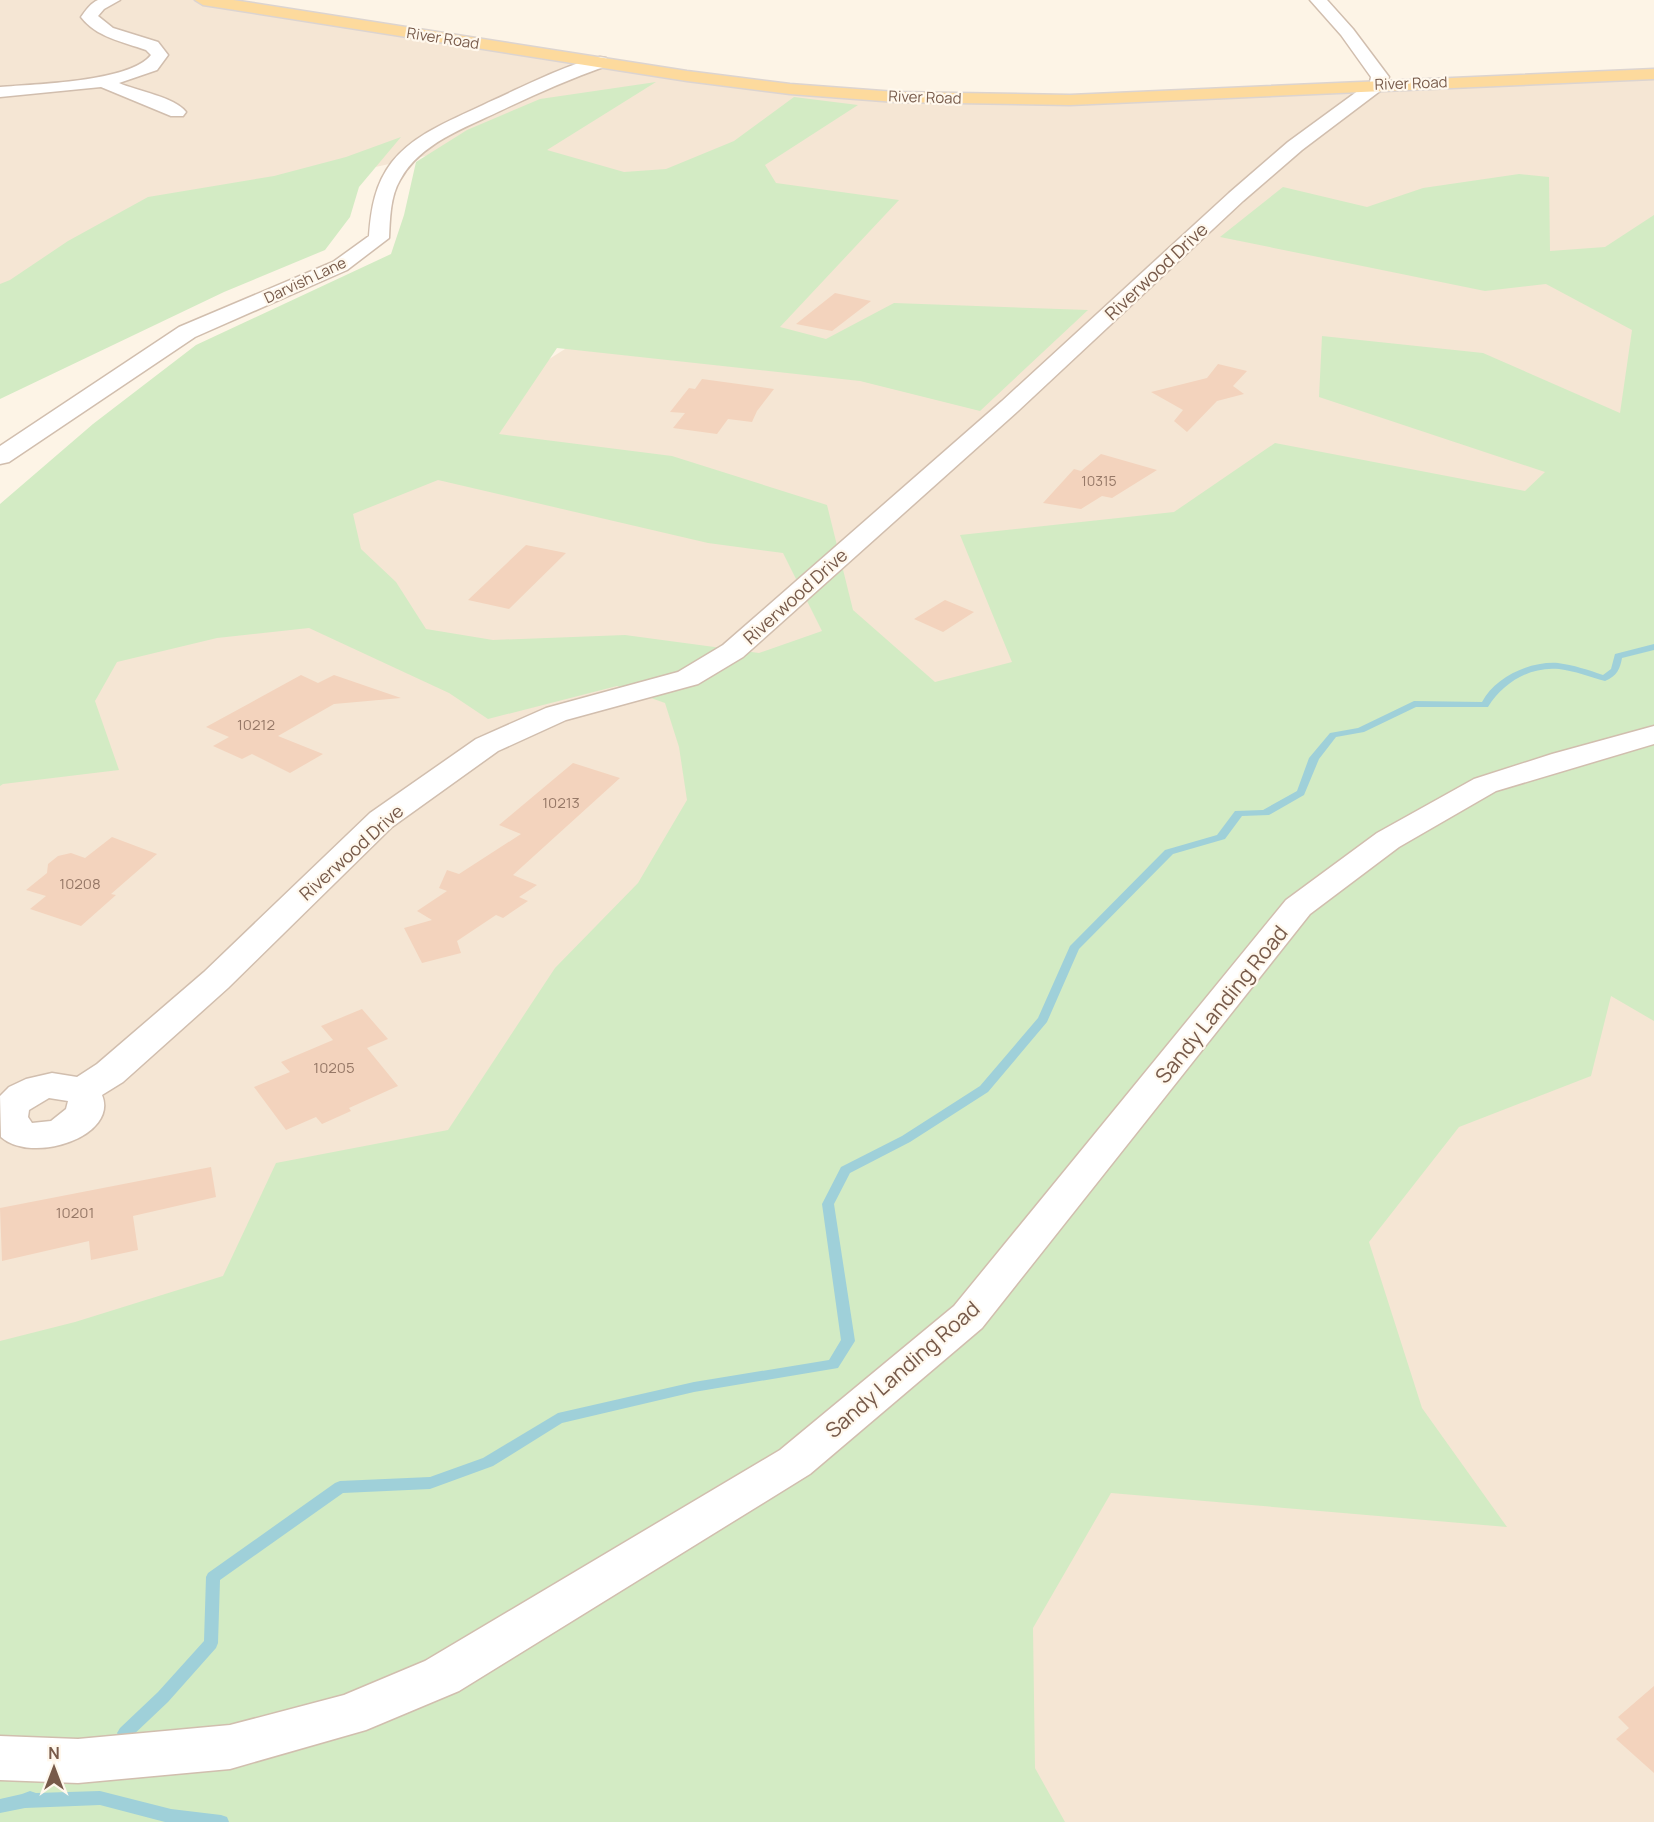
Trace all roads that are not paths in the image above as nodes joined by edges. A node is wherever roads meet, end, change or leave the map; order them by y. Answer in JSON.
{"nodes":[{"id":1,"x":112,"y":0,"type":"edge"},
{"id":2,"x":203,"y":0,"type":"edge"},
{"id":3,"x":1318,"y":0,"type":"edge"},
{"id":4,"x":600,"y":62,"type":"junction"},
{"id":5,"x":1654,"y":74,"type":"edge"},
{"id":6,"x":102,"y":80,"type":"junction"},
{"id":7,"x":1378,"y":84,"type":"junction"},
{"id":8,"x":0,"y":92,"type":"edge"},
{"id":9,"x":177,"y":112,"type":"dead end"},
{"id":10,"x":0,"y":457,"type":"edge"},
{"id":11,"x":1654,"y":735,"type":"edge"},
{"id":12,"x":81,"y":1091,"type":"dead end"},
{"id":13,"x":0,"y":1758,"type":"edge"}],
"edges":[{"from":1,"to":6,"type":"street"},
{"from":2,"to":4,"type":"main road","name":"River Road"},
{"from":3,"to":7,"type":"street"},
{"from":4,"to":7,"type":"main road","name":"River Road"},
{"from":4,"to":10,"type":"street","name":"Darvish Lane"},
{"from":5,"to":7,"type":"main road","name":"River Road"},
{"from":6,"to":8,"type":"street"},
{"from":6,"to":9,"type":"street"},
{"from":7,"to":12,"type":"street","name":"Riverwood Drive"},
{"from":11,"to":13,"type":"street","name":"Sandy Landing Road"}]}
